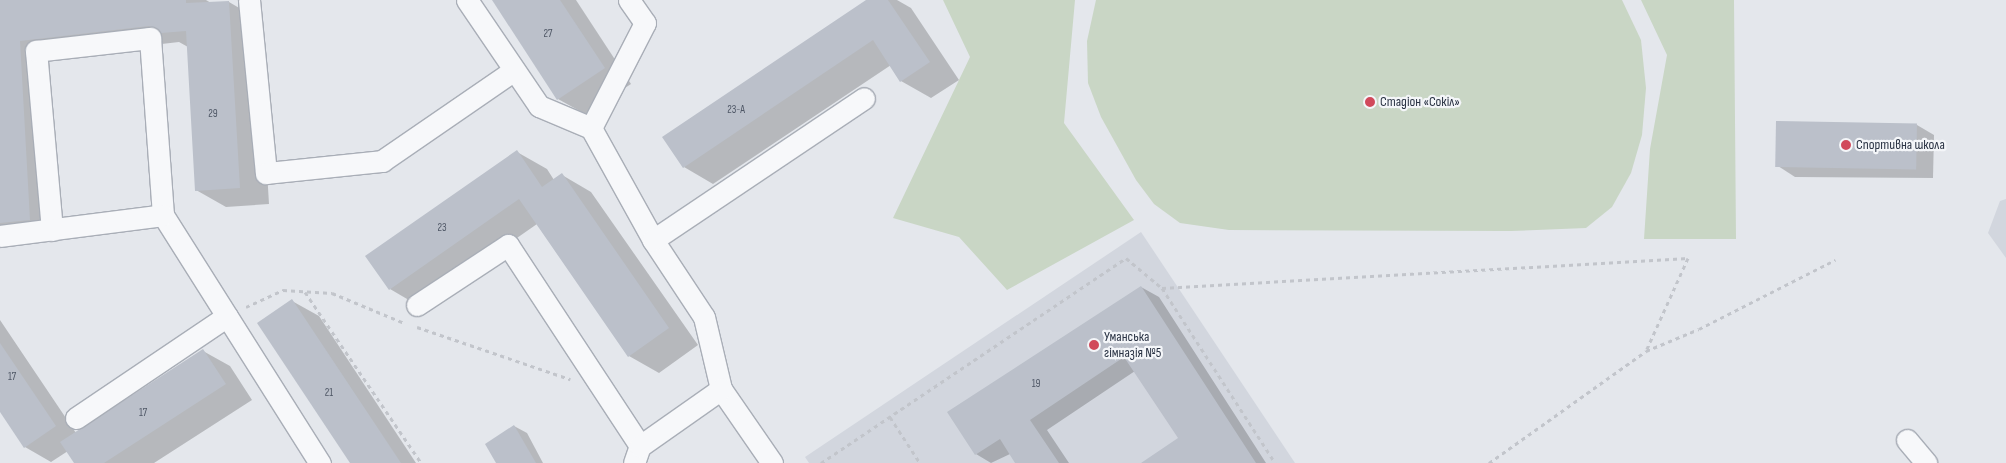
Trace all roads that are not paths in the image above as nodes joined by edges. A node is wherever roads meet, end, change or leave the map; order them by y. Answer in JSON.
{"nodes":[{"id":1,"x":249,"y":0,"type":"edge"},
{"id":2,"x":467,"y":0,"type":"edge"},
{"id":3,"x":629,"y":0,"type":"edge"},
{"id":4,"x":513,"y":71,"type":"junction"},
{"id":5,"x":864,"y":98,"type":"dead end"},
{"id":6,"x":591,"y":128,"type":"junction"},
{"id":7,"x":163,"y":215,"type":"junction"},
{"id":8,"x":52,"y":230,"type":"junction"},
{"id":9,"x":0,"y":236,"type":"edge"},
{"id":10,"x":653,"y":240,"type":"junction"},
{"id":11,"x":417,"y":305,"type":"dead end"},
{"id":12,"x":227,"y":316,"type":"junction"},
{"id":13,"x":720,"y":389,"type":"junction"},
{"id":14,"x":76,"y":418,"type":"dead end"},
{"id":15,"x":1907,"y":440,"type":"dead end"},
{"id":16,"x":637,"y":455,"type":"edge"},
{"id":17,"x":320,"y":463,"type":"edge"},
{"id":18,"x":772,"y":463,"type":"edge"},
{"id":19,"x":1926,"y":463,"type":"edge"}],
"edges":[{"from":1,"to":4,"type":"street"},
{"from":2,"to":4,"type":"street"},
{"from":3,"to":6,"type":"street"},
{"from":4,"to":6,"type":"street"},
{"from":5,"to":10,"type":"street"},
{"from":6,"to":10,"type":"street"},
{"from":7,"to":8,"type":"street"},
{"from":7,"to":8,"type":"street"},
{"from":7,"to":12,"type":"street"},
{"from":8,"to":9,"type":"street"},
{"from":10,"to":13,"type":"street"},
{"from":11,"to":16,"type":"street"},
{"from":12,"to":14,"type":"street"},
{"from":12,"to":17,"type":"street"},
{"from":13,"to":16,"type":"street"},
{"from":13,"to":18,"type":"street"},
{"from":15,"to":19,"type":"street"}]}
